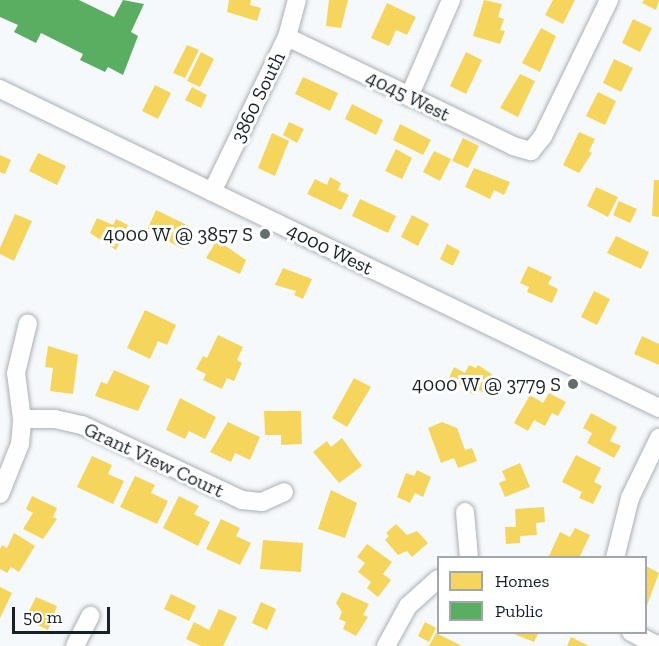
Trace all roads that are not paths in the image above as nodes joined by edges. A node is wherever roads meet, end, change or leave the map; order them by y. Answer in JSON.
{"nodes":[{"id":1,"x":297,"y":0,"type":"edge"},
{"id":2,"x":451,"y":0,"type":"edge"},
{"id":3,"x":609,"y":0,"type":"edge"},
{"id":4,"x":287,"y":37,"type":"junction"},
{"id":5,"x":0,"y":89,"type":"edge"},
{"id":6,"x":409,"y":97,"type":"junction"},
{"id":7,"x":212,"y":192,"type":"junction"},
{"id":8,"x":28,"y":322,"type":"dead end"},
{"id":9,"x":659,"y":408,"type":"edge"},
{"id":10,"x":22,"y":418,"type":"junction"},
{"id":11,"x":659,"y":438,"type":"edge"},
{"id":12,"x":284,"y":492,"type":"dead end"},
{"id":13,"x":0,"y":494,"type":"edge"},
{"id":14,"x":465,"y":512,"type":"dead end"},
{"id":15,"x":469,"y":556,"type":"edge"},
{"id":16,"x":616,"y":556,"type":"edge"},
{"id":17,"x":437,"y":580,"type":"edge"},
{"id":18,"x":90,"y":616,"type":"dead end"},
{"id":19,"x":633,"y":634,"type":"edge"},
{"id":20,"x":75,"y":646,"type":"edge"},
{"id":21,"x":386,"y":646,"type":"edge"},
{"id":22,"x":659,"y":646,"type":"edge"}],
"edges":[{"from":1,"to":4,"type":"street","name":"3860 South"},
{"from":2,"to":6,"type":"street"},
{"from":3,"to":6,"type":"street","name":"4045 West"},
{"from":4,"to":6,"type":"street","name":"4045 West"},
{"from":4,"to":7,"type":"street","name":"3860 South"},
{"from":5,"to":7,"type":"street","name":"4000 West"},
{"from":7,"to":9,"type":"street","name":"4000 West"},
{"from":8,"to":10,"type":"street"},
{"from":10,"to":12,"type":"street","name":"Grant View Court"},
{"from":10,"to":13,"type":"street"},
{"from":11,"to":16,"type":"street"},
{"from":14,"to":15,"type":"street"},
{"from":17,"to":21,"type":"street"},
{"from":18,"to":20,"type":"street"},
{"from":19,"to":22,"type":"street"}]}
